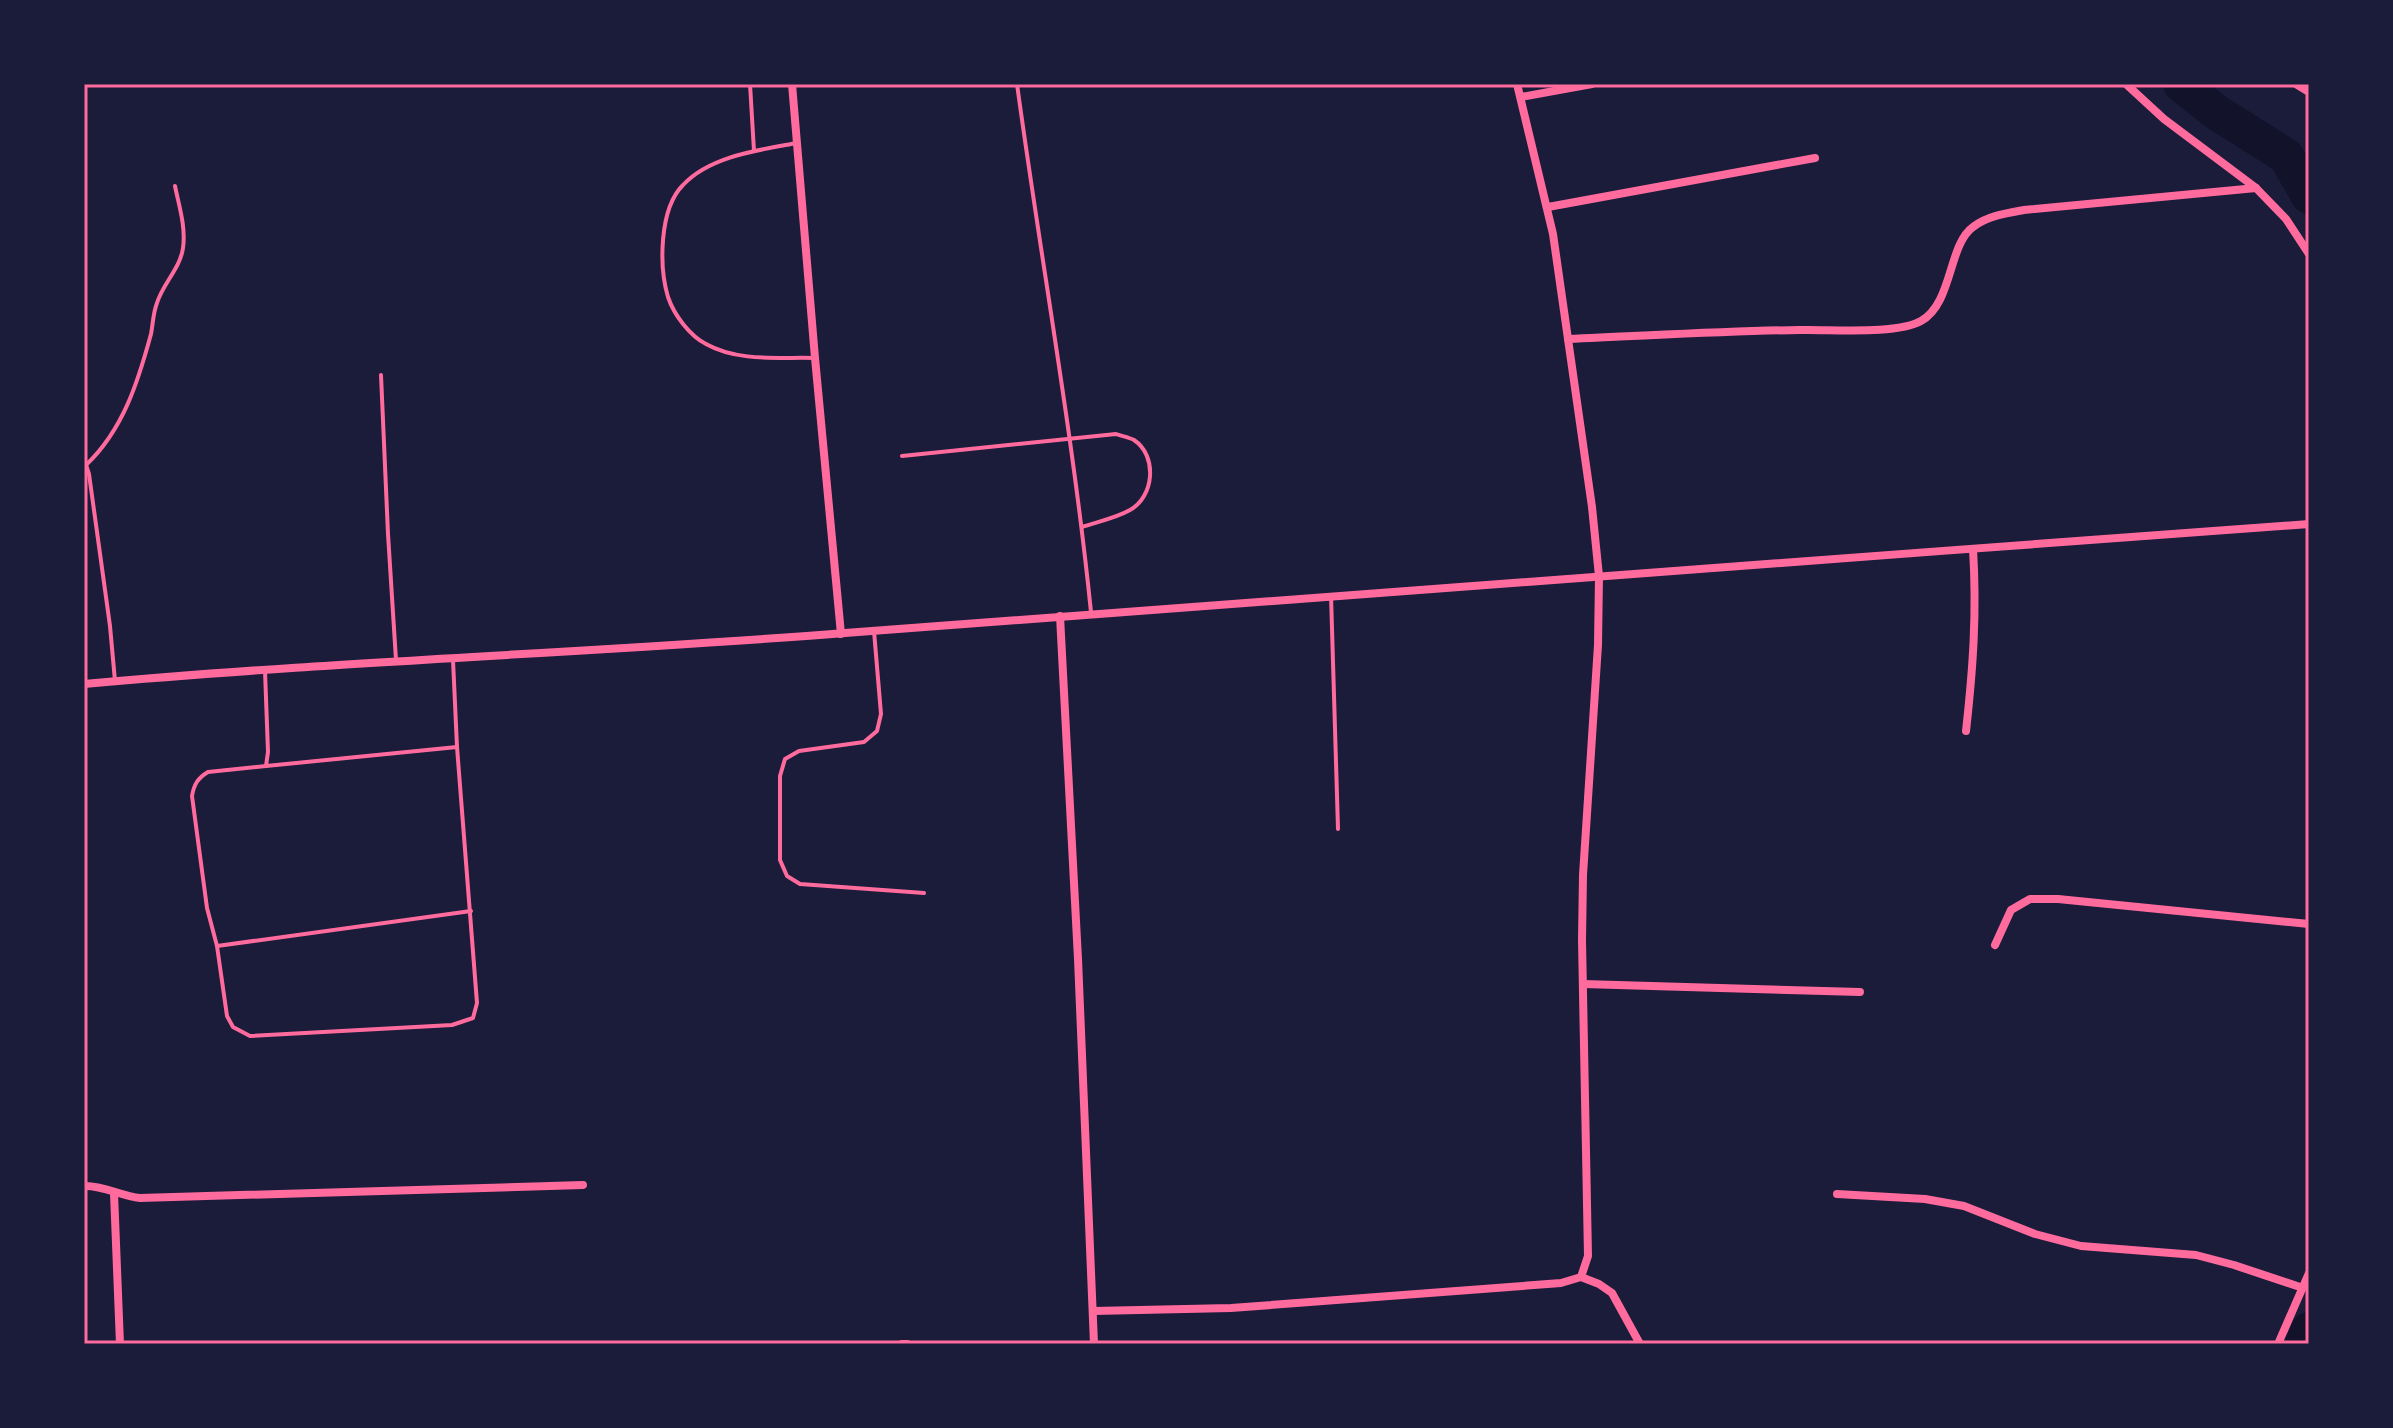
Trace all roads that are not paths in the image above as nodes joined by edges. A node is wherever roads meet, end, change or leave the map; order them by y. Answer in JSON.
{"nodes":[{"id":1,"x":750,"y":84,"type":"edge"},
{"id":2,"x":792,"y":84,"type":"edge"},
{"id":3,"x":1017,"y":84,"type":"edge"},
{"id":4,"x":1517,"y":84,"type":"edge"},
{"id":5,"x":1592,"y":84,"type":"edge"},
{"id":6,"x":2126,"y":84,"type":"edge"},
{"id":7,"x":2296,"y":84,"type":"edge"},
{"id":8,"x":2309,"y":92,"type":"edge"},
{"id":9,"x":1521,"y":97,"type":"junction"},
{"id":10,"x":797,"y":143,"type":"junction"},
{"id":11,"x":754,"y":151,"type":"junction"},
{"id":12,"x":1815,"y":158,"type":"dead end"},
{"id":13,"x":175,"y":186,"type":"dead end"},
{"id":14,"x":2256,"y":188,"type":"junction"},
{"id":15,"x":1548,"y":207,"type":"junction"},
{"id":16,"x":2309,"y":254,"type":"edge"},
{"id":17,"x":1568,"y":339,"type":"junction"},
{"id":18,"x":815,"y":358,"type":"junction"},
{"id":19,"x":381,"y":375,"type":"dead end"},
{"id":20,"x":1070,"y":440,"type":"junction"},
{"id":21,"x":902,"y":456,"type":"dead end"},
{"id":22,"x":85,"y":465,"type":"edge"},
{"id":23,"x":2309,"y":524,"type":"edge"},
{"id":24,"x":1082,"y":527,"type":"junction"},
{"id":25,"x":1973,"y":549,"type":"junction"},
{"id":26,"x":1599,"y":576,"type":"junction"},
{"id":27,"x":1331,"y":595,"type":"junction"},
{"id":28,"x":1091,"y":613,"type":"junction"},
{"id":29,"x":1060,"y":616,"type":"junction"},
{"id":30,"x":874,"y":631,"type":"junction"},
{"id":31,"x":841,"y":634,"type":"junction"},
{"id":32,"x":453,"y":658,"type":"junction"},
{"id":33,"x":396,"y":661,"type":"junction"},
{"id":34,"x":265,"y":671,"type":"junction"},
{"id":35,"x":115,"y":681,"type":"junction"},
{"id":36,"x":84,"y":684,"type":"edge"},
{"id":37,"x":1966,"y":731,"type":"dead end"},
{"id":38,"x":457,"y":747,"type":"junction"},
{"id":39,"x":266,"y":766,"type":"junction"},
{"id":40,"x":1338,"y":829,"type":"dead end"},
{"id":41,"x":924,"y":893,"type":"dead end"},
{"id":42,"x":471,"y":911,"type":"junction"},
{"id":43,"x":2309,"y":924,"type":"edge"},
{"id":44,"x":1995,"y":945,"type":"dead end"},
{"id":45,"x":217,"y":946,"type":"junction"},
{"id":46,"x":1583,"y":984,"type":"junction"},
{"id":47,"x":1860,"y":992,"type":"dead end"},
{"id":48,"x":583,"y":1185,"type":"dead end"},
{"id":49,"x":89,"y":1186,"type":"edge"},
{"id":50,"x":114,"y":1193,"type":"junction"},
{"id":51,"x":1837,"y":1194,"type":"dead end"},
{"id":52,"x":2309,"y":1273,"type":"edge"},
{"id":53,"x":1581,"y":1277,"type":"junction"},
{"id":54,"x":2303,"y":1288,"type":"junction"},
{"id":55,"x":1093,"y":1311,"type":"junction"},
{"id":56,"x":120,"y":1344,"type":"edge"},
{"id":57,"x":1094,"y":1344,"type":"edge"},
{"id":58,"x":1640,"y":1344,"type":"edge"},
{"id":59,"x":2278,"y":1344,"type":"edge"}],
"edges":[{"from":1,"to":11,"type":"lane"},
{"from":2,"to":10,"type":"street"},
{"from":3,"to":20,"type":"lane"},
{"from":4,"to":9,"type":"street"},
{"from":5,"to":9,"type":"street"},
{"from":6,"to":14,"type":"street"},
{"from":7,"to":8,"type":"street"},
{"from":9,"to":15,"type":"street"},
{"from":10,"to":11,"type":"lane"},
{"from":10,"to":18,"type":"street"},
{"from":11,"to":18,"type":"lane"},
{"from":12,"to":15,"type":"street"},
{"from":13,"to":22,"type":"lane"},
{"from":14,"to":16,"type":"street"},
{"from":14,"to":17,"type":"street"},
{"from":15,"to":17,"type":"street"},
{"from":17,"to":26,"type":"street"},
{"from":18,"to":31,"type":"street"},
{"from":19,"to":33,"type":"lane"},
{"from":20,"to":21,"type":"lane"},
{"from":20,"to":24,"type":"lane"},
{"from":20,"to":24,"type":"lane"},
{"from":22,"to":35,"type":"lane"},
{"from":23,"to":25,"type":"street"},
{"from":24,"to":28,"type":"lane"},
{"from":25,"to":26,"type":"street"},
{"from":25,"to":37,"type":"street"},
{"from":26,"to":27,"type":"street"},
{"from":26,"to":46,"type":"street"},
{"from":27,"to":28,"type":"street"},
{"from":27,"to":40,"type":"lane"},
{"from":28,"to":29,"type":"street"},
{"from":29,"to":30,"type":"street"},
{"from":29,"to":55,"type":"street"},
{"from":30,"to":31,"type":"street"},
{"from":30,"to":41,"type":"lane"},
{"from":31,"to":32,"type":"street"},
{"from":32,"to":33,"type":"street"},
{"from":32,"to":38,"type":"lane"},
{"from":33,"to":34,"type":"street"},
{"from":34,"to":35,"type":"street"},
{"from":34,"to":39,"type":"lane"},
{"from":35,"to":36,"type":"street"},
{"from":38,"to":39,"type":"lane"},
{"from":38,"to":42,"type":"lane"},
{"from":39,"to":45,"type":"lane"},
{"from":42,"to":45,"type":"lane"},
{"from":42,"to":45,"type":"lane"},
{"from":43,"to":44,"type":"street"},
{"from":46,"to":47,"type":"street"},
{"from":46,"to":53,"type":"street"},
{"from":48,"to":50,"type":"street"},
{"from":49,"to":50,"type":"street"},
{"from":50,"to":56,"type":"street"},
{"from":51,"to":54,"type":"street"},
{"from":52,"to":54,"type":"street"},
{"from":53,"to":55,"type":"street"},
{"from":53,"to":58,"type":"street"},
{"from":54,"to":59,"type":"street"},
{"from":55,"to":57,"type":"street"}]}
